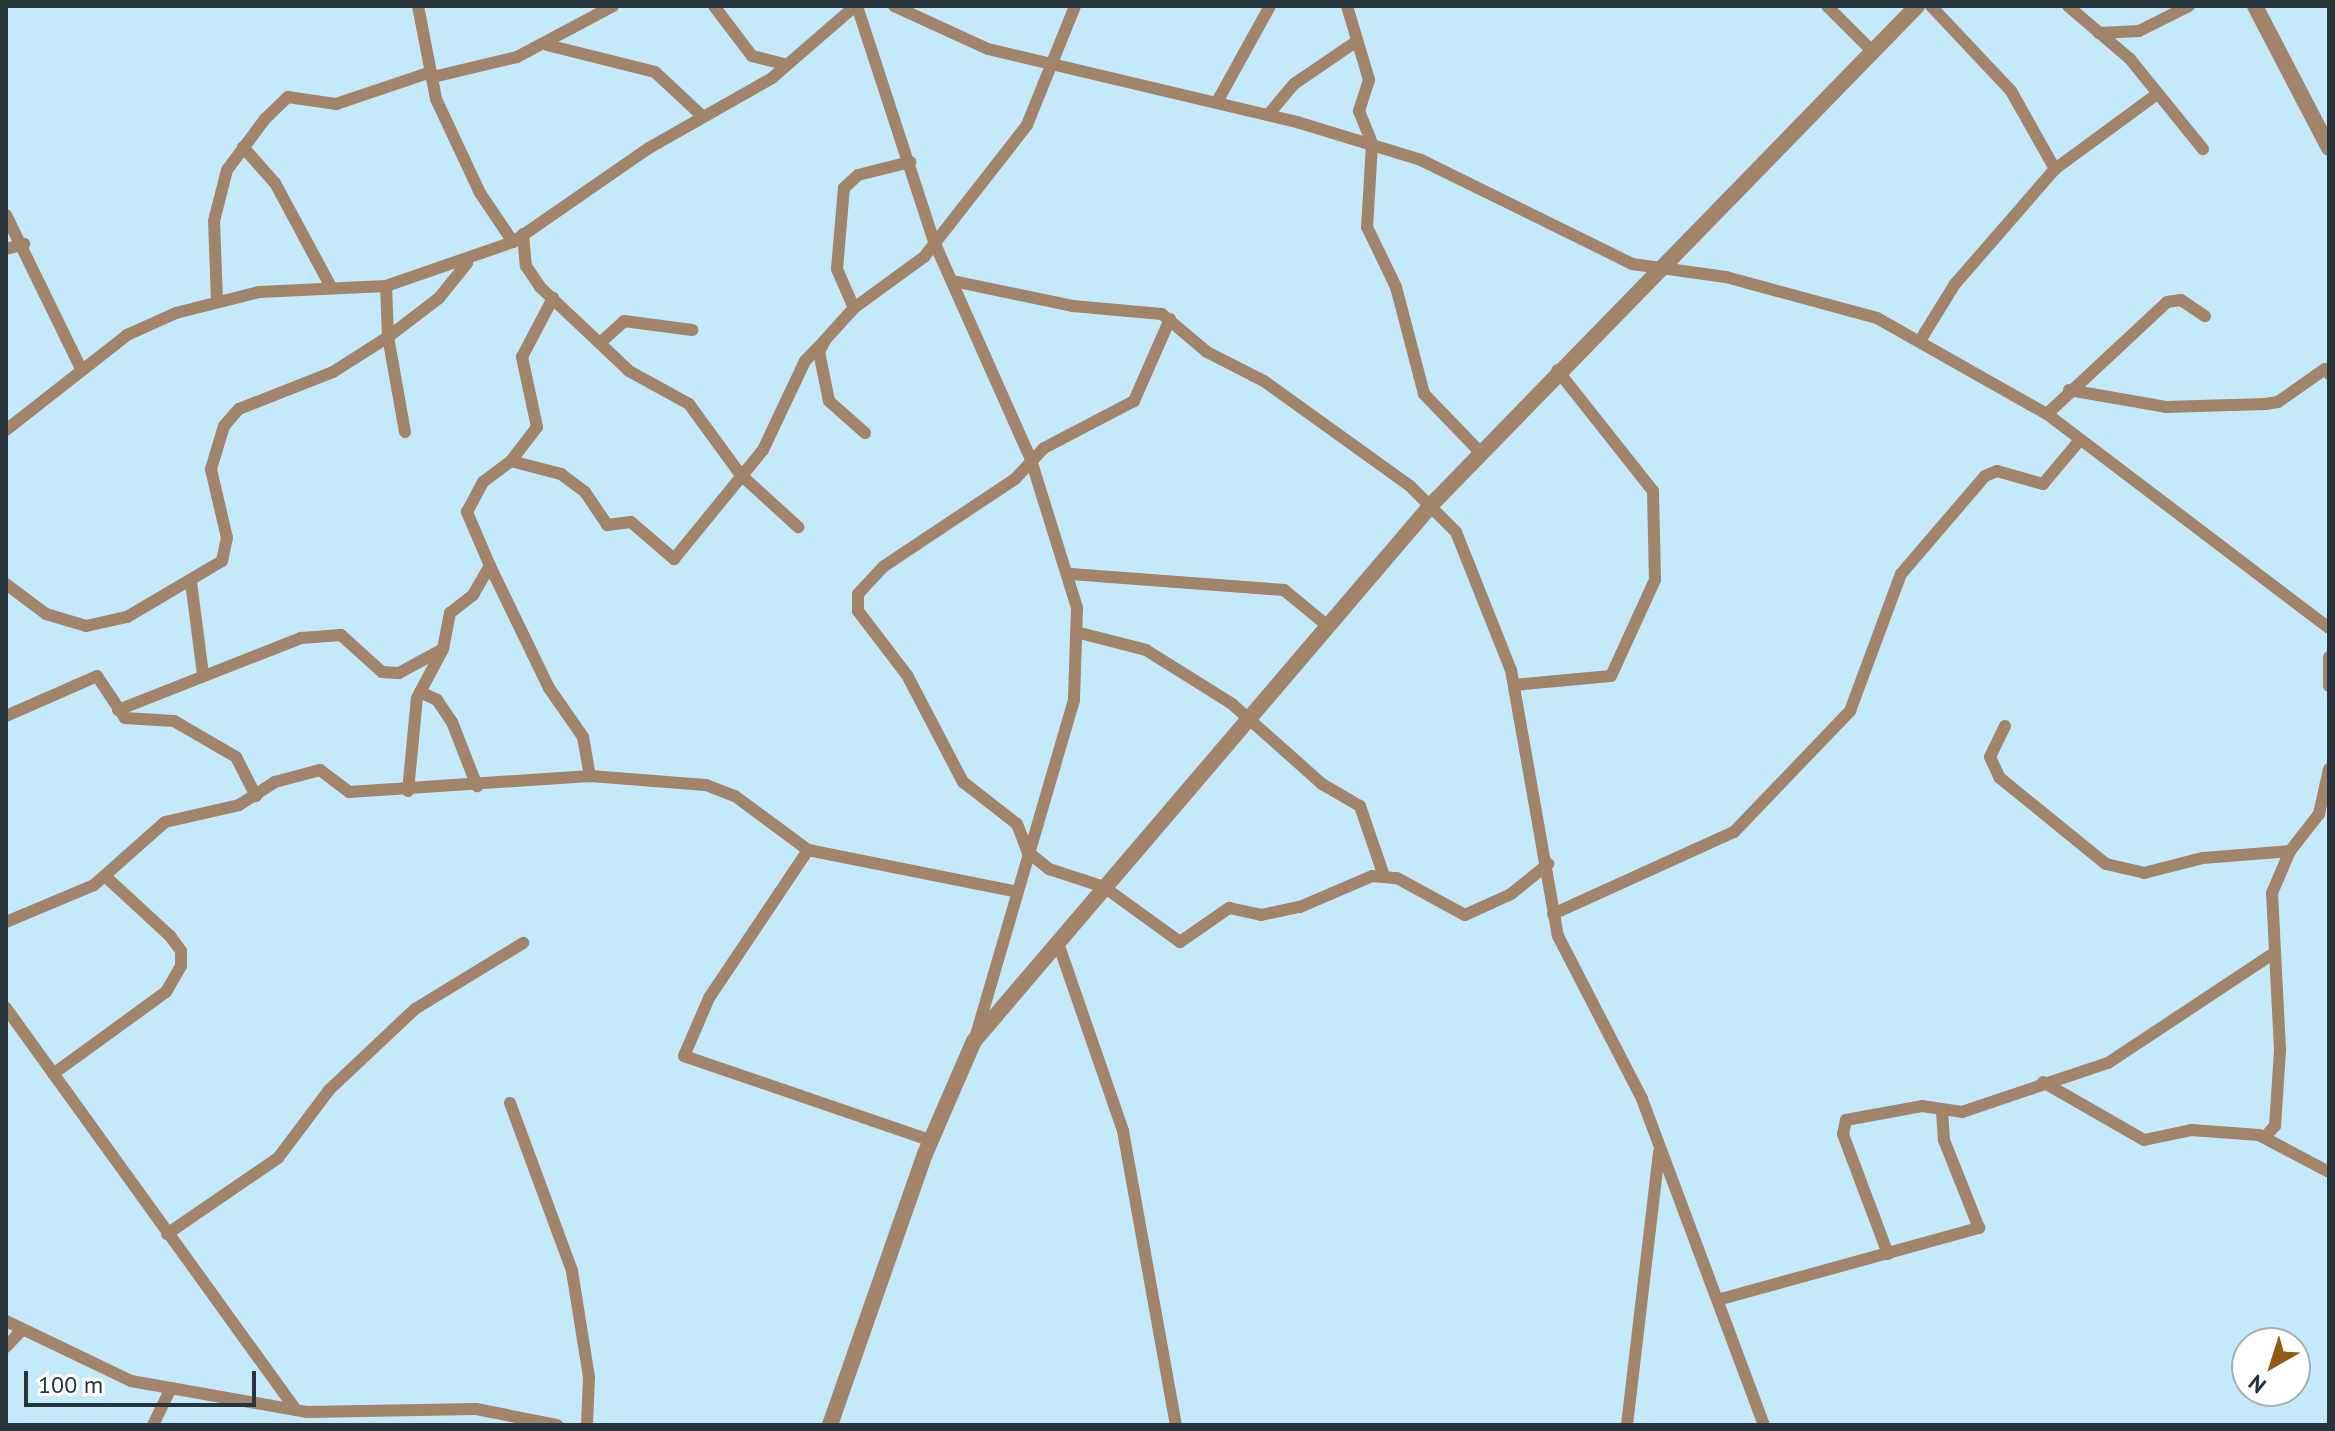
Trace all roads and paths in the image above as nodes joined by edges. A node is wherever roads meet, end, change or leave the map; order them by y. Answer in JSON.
{"nodes":[{"id":1,"x":418,"y":6,"type":"edge"},
{"id":2,"x":613,"y":6,"type":"edge"},
{"id":3,"x":714,"y":6,"type":"edge"},
{"id":4,"x":856,"y":6,"type":"edge"},
{"id":5,"x":894,"y":6,"type":"edge"},
{"id":6,"x":1075,"y":6,"type":"edge"},
{"id":7,"x":1270,"y":6,"type":"edge"},
{"id":8,"x":1347,"y":6,"type":"edge"},
{"id":9,"x":1827,"y":6,"type":"edge"},
{"id":10,"x":1917,"y":6,"type":"edge"},
{"id":11,"x":1931,"y":6,"type":"edge"},
{"id":12,"x":2068,"y":6,"type":"edge"},
{"id":13,"x":2189,"y":6,"type":"edge"},
{"id":14,"x":2255,"y":6,"type":"edge"},
{"id":15,"x":2099,"y":33,"type":"junction"},
{"id":16,"x":1354,"y":43,"type":"junction"},
{"id":17,"x":547,"y":45,"type":"junction"},
{"id":18,"x":1871,"y":50,"type":"junction"},
{"id":19,"x":787,"y":65,"type":"junction"},
{"id":20,"x":1050,"y":65,"type":"junction"},
{"id":21,"x":432,"y":75,"type":"junction"},
{"id":22,"x":2157,"y":94,"type":"junction"},
{"id":23,"x":1217,"y":102,"type":"junction"},
{"id":24,"x":1268,"y":115,"type":"junction"},
{"id":25,"x":702,"y":116,"type":"junction"},
{"id":26,"x":1372,"y":144,"type":"junction"},
{"id":27,"x":243,"y":147,"type":"junction"},
{"id":28,"x":2329,"y":148,"type":"edge"},
{"id":29,"x":2203,"y":149,"type":"dead end"},
{"id":30,"x":910,"y":162,"type":"junction"},
{"id":31,"x":2055,"y":169,"type":"junction"},
{"id":32,"x":6,"y":215,"type":"edge"},
{"id":33,"x":518,"y":238,"type":"junction"},
{"id":34,"x":24,"y":244,"type":"junction"},
{"id":35,"x":935,"y":244,"type":"junction"},
{"id":36,"x":6,"y":249,"type":"edge"},
{"id":37,"x":470,"y":261,"type":"junction"},
{"id":38,"x":1657,"y":266,"type":"junction"},
{"id":39,"x":953,"y":281,"type":"junction"},
{"id":40,"x":330,"y":285,"type":"junction"},
{"id":41,"x":386,"y":286,"type":"junction"},
{"id":42,"x":553,"y":298,"type":"junction"},
{"id":43,"x":217,"y":301,"type":"junction"},
{"id":44,"x":854,"y":308,"type":"junction"},
{"id":45,"x":2205,"y":316,"type":"dead end"},
{"id":46,"x":1170,"y":319,"type":"junction"},
{"id":47,"x":692,"y":330,"type":"dead end"},
{"id":48,"x":388,"y":337,"type":"junction"},
{"id":49,"x":1921,"y":339,"type":"junction"},
{"id":50,"x":825,"y":340,"type":"junction"},
{"id":51,"x":601,"y":342,"type":"junction"},
{"id":52,"x":81,"y":369,"type":"junction"},
{"id":53,"x":1557,"y":370,"type":"junction"},
{"id":54,"x":2329,"y":374,"type":"edge"},
{"id":55,"x":2069,"y":390,"type":"junction"},
{"id":56,"x":2047,"y":414,"type":"junction"},
{"id":57,"x":6,"y":430,"type":"edge"},
{"id":58,"x":405,"y":432,"type":"dead end"},
{"id":59,"x":865,"y":433,"type":"dead end"},
{"id":60,"x":2080,"y":440,"type":"junction"},
{"id":61,"x":1481,"y":453,"type":"junction"},
{"id":62,"x":1031,"y":460,"type":"junction"},
{"id":63,"x":511,"y":461,"type":"junction"},
{"id":64,"x":740,"y":474,"type":"junction"},
{"id":65,"x":1433,"y":503,"type":"junction"},
{"id":66,"x":798,"y":527,"type":"dead end"},
{"id":67,"x":490,"y":566,"type":"junction"},
{"id":68,"x":1071,"y":574,"type":"junction"},
{"id":69,"x":191,"y":582,"type":"junction"},
{"id":70,"x":6,"y":584,"type":"edge"},
{"id":71,"x":1329,"y":627,"type":"junction"},
{"id":72,"x":2329,"y":628,"type":"edge"},
{"id":73,"x":1080,"y":633,"type":"junction"},
{"id":74,"x":443,"y":649,"type":"junction"},
{"id":75,"x":2329,"y":657,"type":"edge"},
{"id":76,"x":203,"y":674,"type":"junction"},
{"id":77,"x":1514,"y":685,"type":"junction"},
{"id":78,"x":2329,"y":686,"type":"edge"},
{"id":79,"x":420,"y":692,"type":"junction"},
{"id":80,"x":118,"y":710,"type":"junction"},
{"id":81,"x":6,"y":716,"type":"edge"},
{"id":82,"x":1249,"y":719,"type":"junction"},
{"id":83,"x":2005,"y":726,"type":"dead end"},
{"id":84,"x":2329,"y":769,"type":"edge"},
{"id":85,"x":590,"y":776,"type":"junction"},
{"id":86,"x":477,"y":786,"type":"junction"},
{"id":87,"x":408,"y":791,"type":"junction"},
{"id":88,"x":256,"y":796,"type":"junction"},
{"id":89,"x":808,"y":850,"type":"junction"},
{"id":90,"x":2290,"y":851,"type":"junction"},
{"id":91,"x":1028,"y":852,"type":"junction"},
{"id":92,"x":1548,"y":864,"type":"junction"},
{"id":93,"x":105,"y":876,"type":"junction"},
{"id":94,"x":1384,"y":876,"type":"junction"},
{"id":95,"x":1104,"y":887,"type":"junction"},
{"id":96,"x":1014,"y":891,"type":"junction"},
{"id":97,"x":1553,"y":914,"type":"junction"},
{"id":98,"x":6,"y":922,"type":"edge"},
{"id":99,"x":523,"y":943,"type":"dead end"},
{"id":100,"x":1058,"y":943,"type":"junction"},
{"id":101,"x":2271,"y":955,"type":"junction"},
{"id":102,"x":6,"y":1008,"type":"edge"},
{"id":103,"x":974,"y":1041,"type":"junction"},
{"id":104,"x":53,"y":1074,"type":"junction"},
{"id":105,"x":2043,"y":1082,"type":"junction"},
{"id":106,"x":510,"y":1103,"type":"dead end"},
{"id":107,"x":1942,"y":1112,"type":"junction"},
{"id":108,"x":2265,"y":1137,"type":"junction"},
{"id":109,"x":930,"y":1140,"type":"junction"},
{"id":110,"x":1659,"y":1150,"type":"junction"},
{"id":111,"x":2329,"y":1172,"type":"edge"},
{"id":112,"x":167,"y":1234,"type":"junction"},
{"id":113,"x":1888,"y":1254,"type":"junction"},
{"id":114,"x":1721,"y":1299,"type":"junction"},
{"id":115,"x":6,"y":1321,"type":"edge"},
{"id":116,"x":22,"y":1330,"type":"junction"},
{"id":117,"x":6,"y":1347,"type":"edge"},
{"id":118,"x":171,"y":1388,"type":"junction"},
{"id":119,"x":301,"y":1410,"type":"junction"},
{"id":120,"x":397,"y":1410,"type":"junction"},
{"id":121,"x":153,"y":1425,"type":"edge"},
{"id":122,"x":318,"y":1425,"type":"edge"},
{"id":123,"x":394,"y":1425,"type":"edge"},
{"id":124,"x":557,"y":1425,"type":"edge"},
{"id":125,"x":587,"y":1425,"type":"edge"},
{"id":126,"x":830,"y":1425,"type":"edge"},
{"id":127,"x":1176,"y":1425,"type":"edge"},
{"id":128,"x":1627,"y":1425,"type":"edge"},
{"id":129,"x":1764,"y":1425,"type":"edge"}],
"edges":[{"from":1,"to":21,"type":"street"},
{"from":2,"to":17,"type":"street"},
{"from":3,"to":19,"type":"street"},
{"from":4,"to":19,"type":"street"},
{"from":4,"to":30,"type":"street"},
{"from":5,"to":20,"type":"street"},
{"from":6,"to":20,"type":"street"},
{"from":7,"to":23,"type":"street"},
{"from":8,"to":16,"type":"street"},
{"from":9,"to":18,"type":"street"},
{"from":10,"to":18,"type":"street"},
{"from":11,"to":31,"type":"street"},
{"from":12,"to":15,"type":"street"},
{"from":13,"to":15,"type":"street"},
{"from":14,"to":28,"type":"street"},
{"from":15,"to":22,"type":"street"},
{"from":16,"to":24,"type":"street"},
{"from":16,"to":26,"type":"street"},
{"from":17,"to":21,"type":"street"},
{"from":17,"to":25,"type":"street"},
{"from":18,"to":38,"type":"street"},
{"from":19,"to":25,"type":"street"},
{"from":20,"to":23,"type":"street"},
{"from":20,"to":35,"type":"street"},
{"from":21,"to":27,"type":"street"},
{"from":21,"to":33,"type":"street"},
{"from":22,"to":29,"type":"street"},
{"from":22,"to":31,"type":"street"},
{"from":23,"to":24,"type":"street"},
{"from":24,"to":26,"type":"street"},
{"from":25,"to":33,"type":"street"},
{"from":26,"to":38,"type":"street"},
{"from":26,"to":61,"type":"street"},
{"from":27,"to":40,"type":"street"},
{"from":27,"to":43,"type":"street"},
{"from":30,"to":35,"type":"street"},
{"from":30,"to":44,"type":"street"},
{"from":31,"to":49,"type":"street"},
{"from":32,"to":34,"type":"street"},
{"from":33,"to":37,"type":"street"},
{"from":33,"to":42,"type":"street"},
{"from":34,"to":36,"type":"street"},
{"from":34,"to":52,"type":"street"},
{"from":35,"to":39,"type":"street"},
{"from":35,"to":44,"type":"street"},
{"from":37,"to":41,"type":"street"},
{"from":37,"to":48,"type":"street"},
{"from":38,"to":49,"type":"street"},
{"from":38,"to":53,"type":"street"},
{"from":39,"to":46,"type":"street"},
{"from":39,"to":62,"type":"street"},
{"from":40,"to":41,"type":"street"},
{"from":40,"to":43,"type":"street"},
{"from":41,"to":48,"type":"street"},
{"from":42,"to":51,"type":"street"},
{"from":42,"to":63,"type":"street"},
{"from":43,"to":52,"type":"street"},
{"from":44,"to":50,"type":"street"},
{"from":45,"to":55,"type":"street"},
{"from":46,"to":62,"type":"street"},
{"from":46,"to":65,"type":"street"},
{"from":47,"to":51,"type":"street"},
{"from":48,"to":58,"type":"street"},
{"from":48,"to":69,"type":"street"},
{"from":49,"to":56,"type":"street"},
{"from":50,"to":59,"type":"street"},
{"from":50,"to":64,"type":"street"},
{"from":51,"to":64,"type":"street"},
{"from":52,"to":57,"type":"street"},
{"from":53,"to":61,"type":"street"},
{"from":53,"to":77,"type":"street"},
{"from":54,"to":55,"type":"street"},
{"from":55,"to":56,"type":"street"},
{"from":56,"to":60,"type":"street"},
{"from":60,"to":72,"type":"street"},
{"from":60,"to":97,"type":"street"},
{"from":61,"to":65,"type":"street"},
{"from":62,"to":68,"type":"street"},
{"from":62,"to":91,"type":"street"},
{"from":63,"to":64,"type":"street"},
{"from":63,"to":67,"type":"street"},
{"from":64,"to":66,"type":"street"},
{"from":65,"to":71,"type":"street"},
{"from":65,"to":77,"type":"street"},
{"from":67,"to":74,"type":"street"},
{"from":67,"to":85,"type":"street"},
{"from":68,"to":71,"type":"street"},
{"from":68,"to":73,"type":"street"},
{"from":69,"to":70,"type":"street"},
{"from":69,"to":76,"type":"street"},
{"from":71,"to":82,"type":"street"},
{"from":73,"to":82,"type":"street"},
{"from":73,"to":91,"type":"street"},
{"from":74,"to":76,"type":"street"},
{"from":74,"to":79,"type":"street"},
{"from":75,"to":78,"type":"street"},
{"from":76,"to":80,"type":"street"},
{"from":77,"to":92,"type":"street"},
{"from":79,"to":86,"type":"street"},
{"from":79,"to":87,"type":"street"},
{"from":80,"to":81,"type":"street"},
{"from":80,"to":88,"type":"street"},
{"from":82,"to":94,"type":"street"},
{"from":82,"to":95,"type":"street"},
{"from":83,"to":90,"type":"street"},
{"from":84,"to":90,"type":"street"},
{"from":85,"to":86,"type":"street"},
{"from":85,"to":89,"type":"street"},
{"from":86,"to":87,"type":"street"},
{"from":87,"to":88,"type":"street"},
{"from":88,"to":93,"type":"street"},
{"from":89,"to":96,"type":"street"},
{"from":89,"to":109,"type":"street"},
{"from":90,"to":101,"type":"street"},
{"from":91,"to":95,"type":"street"},
{"from":91,"to":96,"type":"street"},
{"from":92,"to":94,"type":"street"},
{"from":92,"to":97,"type":"street"},
{"from":93,"to":98,"type":"street"},
{"from":93,"to":104,"type":"street"},
{"from":94,"to":95,"type":"street"},
{"from":95,"to":100,"type":"street"},
{"from":96,"to":103,"type":"street"},
{"from":97,"to":110,"type":"street"},
{"from":99,"to":112,"type":"street"},
{"from":100,"to":103,"type":"street"},
{"from":100,"to":127,"type":"street"},
{"from":101,"to":105,"type":"street"},
{"from":101,"to":108,"type":"street"},
{"from":102,"to":104,"type":"street"},
{"from":103,"to":109,"type":"street"},
{"from":104,"to":112,"type":"street"},
{"from":105,"to":107,"type":"street"},
{"from":105,"to":108,"type":"street"},
{"from":106,"to":125,"type":"street"},
{"from":107,"to":113,"type":"street"},
{"from":107,"to":113,"type":"street"},
{"from":108,"to":111,"type":"street"},
{"from":109,"to":126,"type":"street"},
{"from":110,"to":114,"type":"street"},
{"from":110,"to":128,"type":"street"},
{"from":112,"to":119,"type":"street"},
{"from":113,"to":114,"type":"street"},
{"from":114,"to":129,"type":"street"},
{"from":115,"to":116,"type":"street"},
{"from":116,"to":117,"type":"street"},
{"from":116,"to":118,"type":"street"},
{"from":118,"to":119,"type":"street"},
{"from":118,"to":121,"type":"street"},
{"from":119,"to":120,"type":"street"},
{"from":119,"to":122,"type":"street"},
{"from":120,"to":123,"type":"street"},
{"from":120,"to":124,"type":"street"}]}
